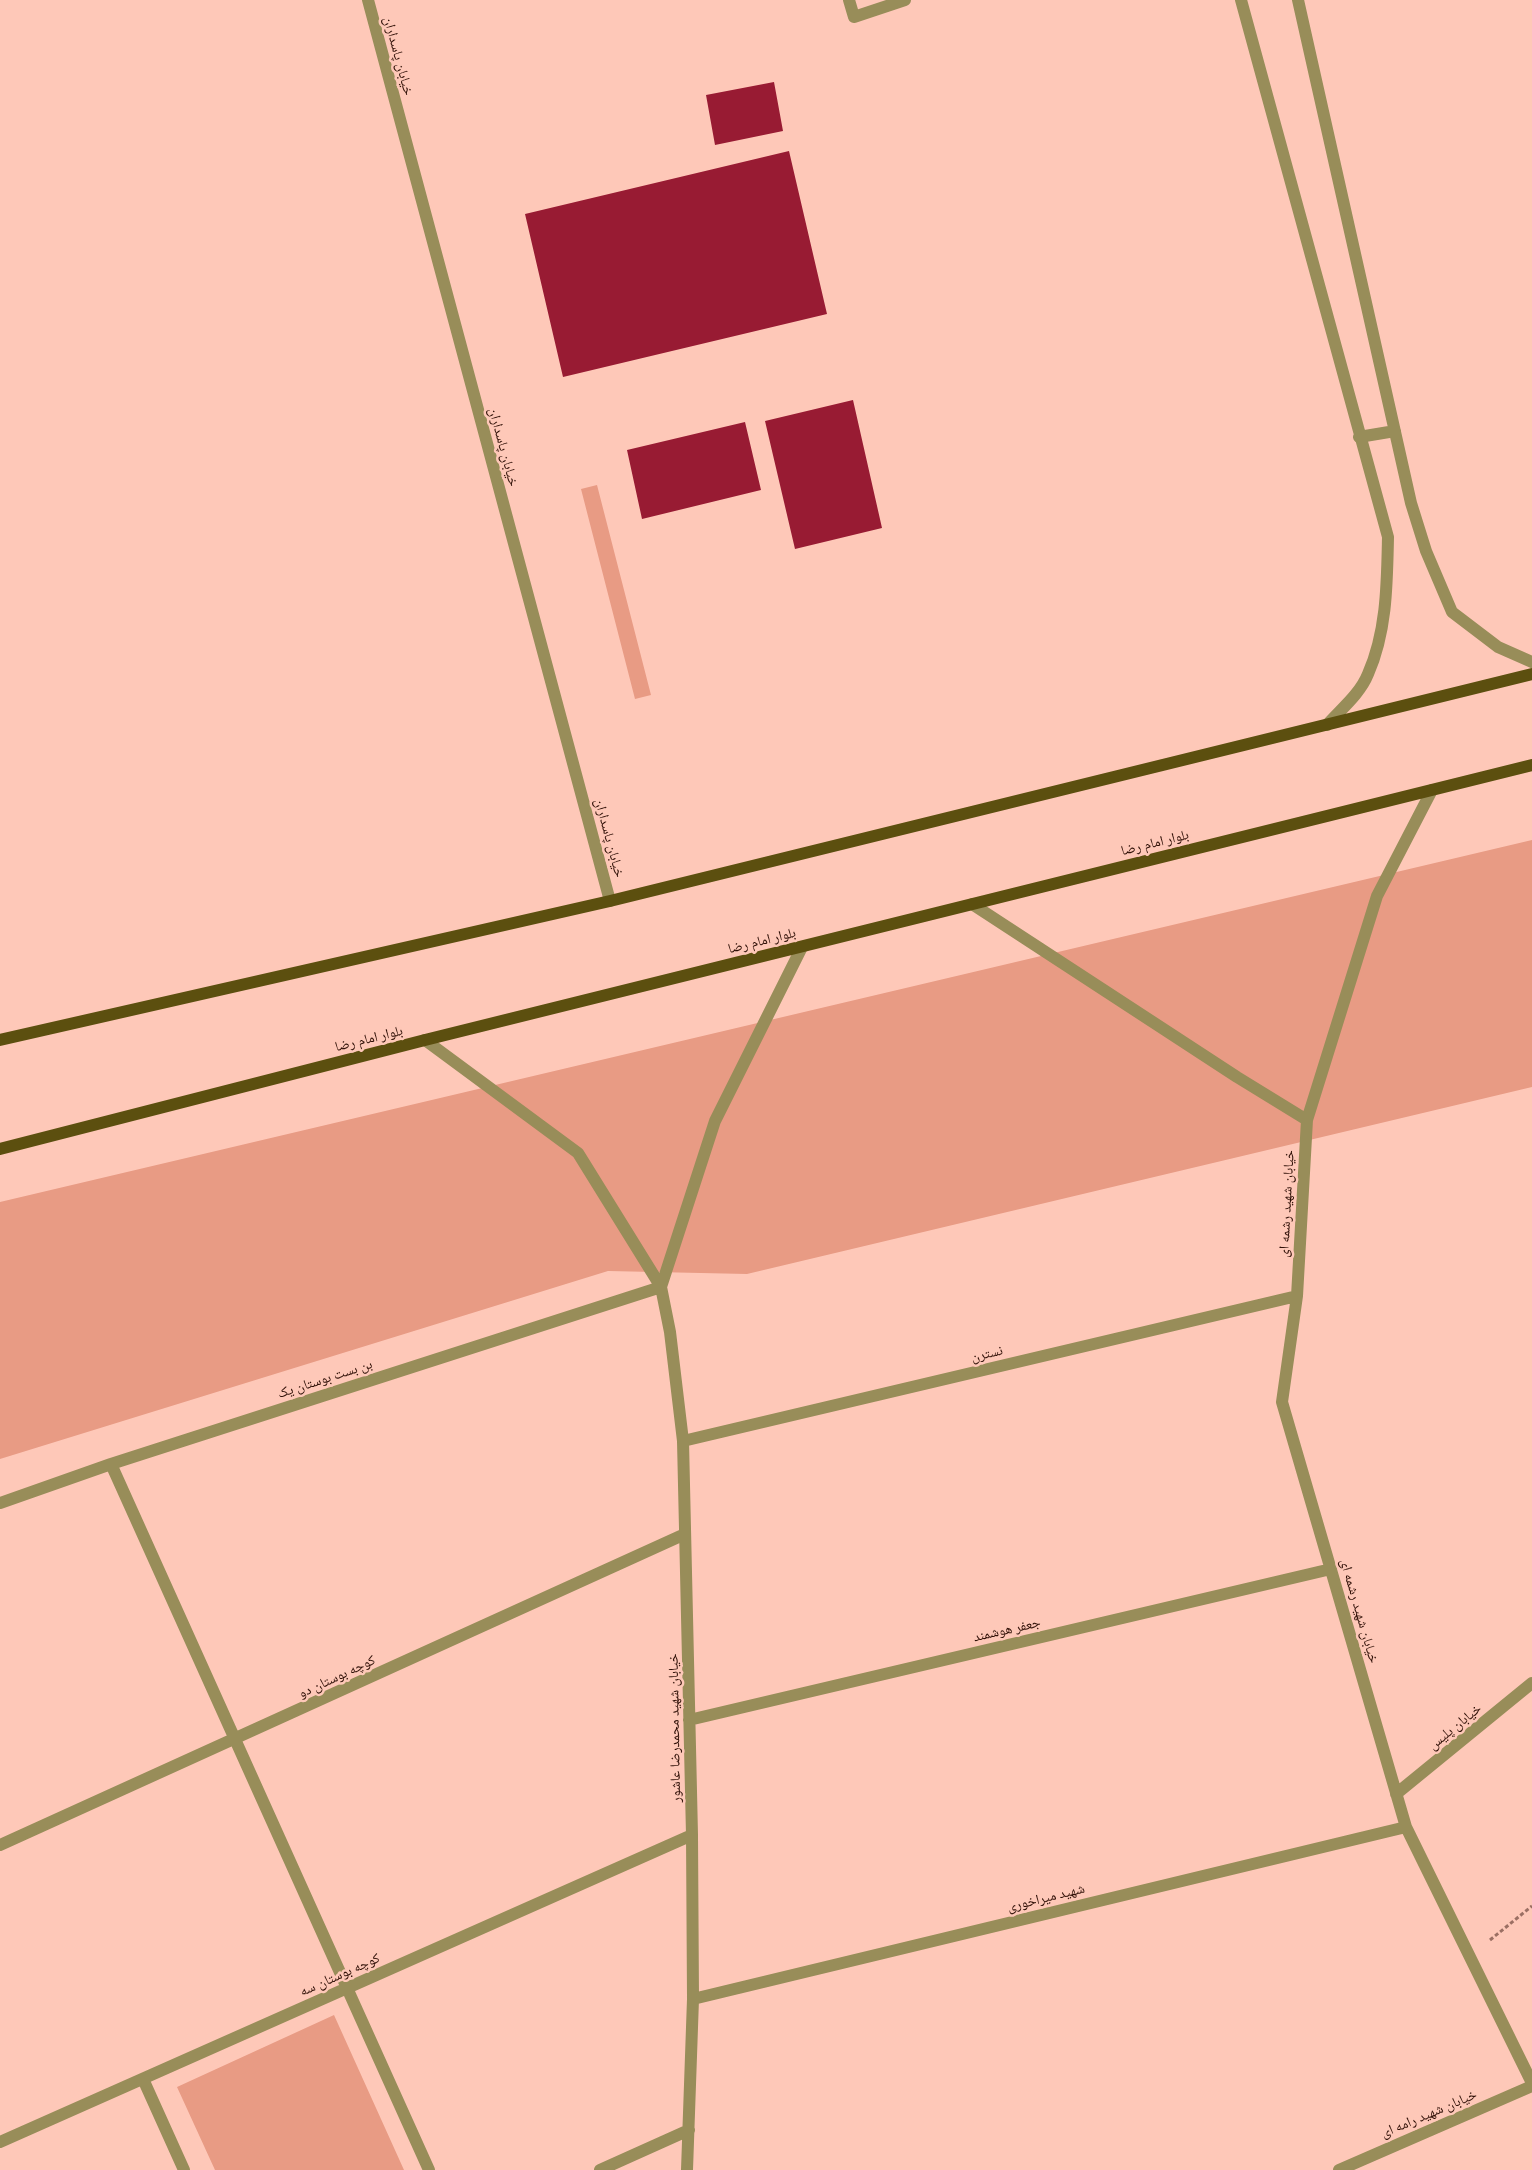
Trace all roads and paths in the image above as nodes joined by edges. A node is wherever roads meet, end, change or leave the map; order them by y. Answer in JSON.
{"nodes":[{"id":1,"x":368,"y":0,"type":"edge"},
{"id":2,"x":849,"y":0,"type":"edge"},
{"id":3,"x":905,"y":0,"type":"edge"},
{"id":4,"x":1242,"y":0,"type":"edge"},
{"id":5,"x":1298,"y":0,"type":"edge"},
{"id":6,"x":1395,"y":431,"type":"junction"},
{"id":7,"x":1359,"y":437,"type":"junction"},
{"id":8,"x":1532,"y":662,"type":"edge"},
{"id":9,"x":1532,"y":674,"type":"edge"},
{"id":10,"x":1327,"y":725,"type":"junction"},
{"id":11,"x":1532,"y":765,"type":"edge"},
{"id":12,"x":1432,"y":790,"type":"junction"},
{"id":13,"x":610,"y":902,"type":"junction"},
{"id":14,"x":972,"y":904,"type":"junction"},
{"id":15,"x":802,"y":946,"type":"junction"},
{"id":16,"x":0,"y":1040,"type":"edge"},
{"id":17,"x":425,"y":1040,"type":"junction"},
{"id":18,"x":1307,"y":1120,"type":"junction"},
{"id":19,"x":0,"y":1149,"type":"edge"},
{"id":20,"x":661,"y":1287,"type":"junction"},
{"id":21,"x":1297,"y":1296,"type":"junction"},
{"id":22,"x":683,"y":1441,"type":"junction"},
{"id":23,"x":111,"y":1464,"type":"junction"},
{"id":24,"x":0,"y":1503,"type":"edge"},
{"id":25,"x":685,"y":1534,"type":"junction"},
{"id":26,"x":1331,"y":1569,"type":"junction"},
{"id":27,"x":1532,"y":1683,"type":"edge"},
{"id":28,"x":690,"y":1720,"type":"junction"},
{"id":29,"x":235,"y":1740,"type":"junction"},
{"id":30,"x":1396,"y":1794,"type":"junction"},
{"id":31,"x":1406,"y":1826,"type":"junction"},
{"id":32,"x":692,"y":1835,"type":"junction"},
{"id":33,"x":0,"y":1845,"type":"edge"},
{"id":34,"x":1532,"y":1906,"type":"edge"},
{"id":35,"x":1470,"y":1956,"type":"junction"},
{"id":36,"x":347,"y":1988,"type":"junction"},
{"id":37,"x":694,"y":1999,"type":"junction"},
{"id":38,"x":143,"y":2079,"type":"junction"},
{"id":39,"x":1532,"y":2082,"type":"edge"},
{"id":40,"x":1532,"y":2086,"type":"edge"},
{"id":41,"x":689,"y":2130,"type":"junction"},
{"id":42,"x":0,"y":2142,"type":"edge"},
{"id":43,"x":184,"y":2170,"type":"edge"},
{"id":44,"x":429,"y":2170,"type":"edge"},
{"id":45,"x":600,"y":2170,"type":"edge"},
{"id":46,"x":687,"y":2170,"type":"edge"},
{"id":47,"x":1338,"y":2170,"type":"edge"}],
"edges":[{"from":1,"to":13,"type":"street","name":"خیابان پاسداران"},
{"from":2,"to":3,"type":"street"},
{"from":4,"to":7,"type":"street"},
{"from":5,"to":6,"type":"street"},
{"from":6,"to":7,"type":"street"},
{"from":6,"to":8,"type":"street"},
{"from":7,"to":10,"type":"street"},
{"from":9,"to":10,"type":"main road"},
{"from":10,"to":13,"type":"main road"},
{"from":11,"to":12,"type":"main road","name":"بلوار امام رضا"},
{"from":12,"to":14,"type":"main road","name":"بلوار امام رضا"},
{"from":12,"to":18,"type":"street","name":"خیابان شهید رشمه ای"},
{"from":13,"to":16,"type":"main road"},
{"from":14,"to":15,"type":"main road","name":"بلوار امام رضا"},
{"from":14,"to":18,"type":"street"},
{"from":15,"to":17,"type":"main road","name":"بلوار امام رضا"},
{"from":15,"to":20,"type":"street"},
{"from":17,"to":19,"type":"main road","name":"بلوار امام رضا"},
{"from":17,"to":20,"type":"street"},
{"from":18,"to":21,"type":"street","name":"خیابان شهید رشمه ای"},
{"from":20,"to":22,"type":"street","name":"خیابان شهید محمدرضا عاشور"},
{"from":20,"to":23,"type":"street","name":"بن بست بوستان یک"},
{"from":21,"to":22,"type":"street","name":"نسترن"},
{"from":21,"to":26,"type":"street","name":"خیابان شهید رشمه ای"},
{"from":22,"to":25,"type":"street","name":"خیابان شهید محمدرضا عاشور"},
{"from":23,"to":24,"type":"street","name":"بن بست بوستان یک"},
{"from":23,"to":29,"type":"street"},
{"from":25,"to":28,"type":"street","name":"خیابان شهید محمدرضا عاشور"},
{"from":25,"to":29,"type":"street","name":"کوچه بوستان دو"},
{"from":26,"to":28,"type":"street","name":"جعفر هوشمند"},
{"from":26,"to":30,"type":"street","name":"خیابان شهید رشمه ای"},
{"from":27,"to":30,"type":"street","name":"خیابان پلیس"},
{"from":28,"to":32,"type":"street","name":"خیابان شهید محمدرضا عاشور"},
{"from":29,"to":33,"type":"street","name":"کوچه بوستان دو"},
{"from":29,"to":36,"type":"street"},
{"from":30,"to":31,"type":"street","name":"خیابان شهید رشمه ای"},
{"from":31,"to":35,"type":"street","name":"خیابان شهید رشمه ای"},
{"from":31,"to":37,"type":"street","name":"شهید میراخوری"},
{"from":32,"to":36,"type":"street","name":"کوچه بوستان سه"},
{"from":32,"to":37,"type":"street","name":"خیابان شهید محمدرضا عاشور"},
{"from":34,"to":35,"type":"path"},
{"from":35,"to":39,"type":"street","name":"خیابان شهید رشمه ای"},
{"from":36,"to":38,"type":"street","name":"کوچه بوستان سه"},
{"from":36,"to":44,"type":"street"},
{"from":37,"to":41,"type":"street","name":"خیابان شهید محمدرضا عاشور"},
{"from":38,"to":42,"type":"street","name":"کوچه بوستان سه"},
{"from":38,"to":43,"type":"street"},
{"from":40,"to":47,"type":"street","name":"خیابان شهید رامه ای"},
{"from":41,"to":45,"type":"street"},
{"from":41,"to":46,"type":"street","name":"خیابان شهید محمدرضا عاشور"}]}
